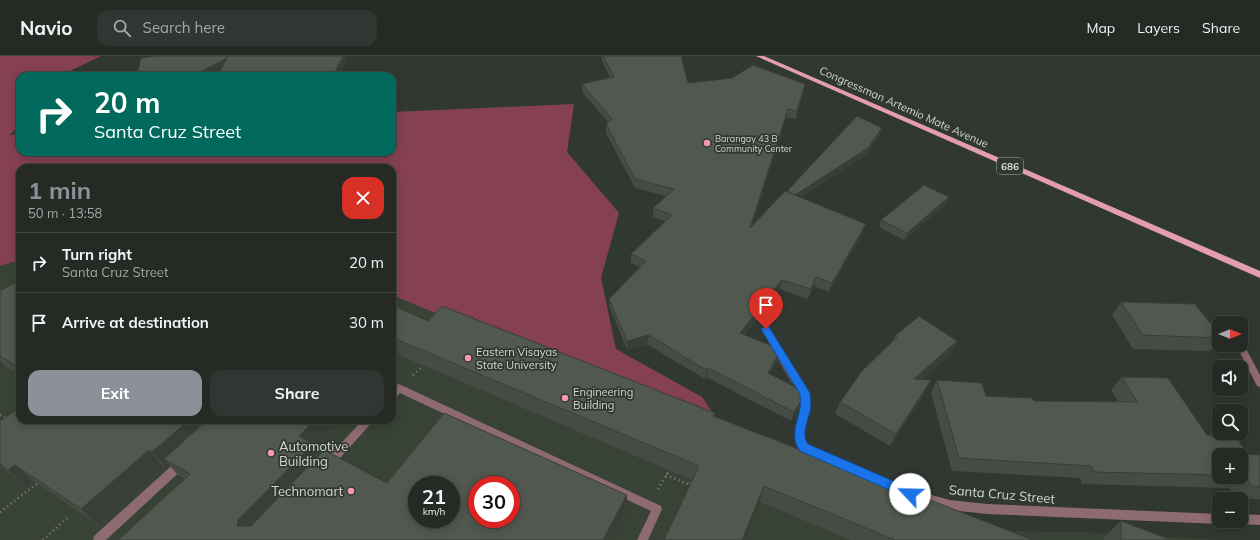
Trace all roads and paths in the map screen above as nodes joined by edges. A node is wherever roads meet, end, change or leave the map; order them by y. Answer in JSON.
{"nodes":[{"id":1,"x":759,"y":56,"type":"edge"},
{"id":2,"x":1260,"y":275,"type":"edge"},
{"id":3,"x":766,"y":329,"type":"dead end"},
{"id":4,"x":1244,"y":352,"type":"edge"},
{"id":5,"x":1260,"y":383,"type":"edge"},
{"id":6,"x":396,"y":387,"type":"edge"},
{"id":7,"x":0,"y":415,"type":"edge"},
{"id":8,"x":13,"y":418,"type":"edge"},
{"id":9,"x":365,"y":424,"type":"edge"},
{"id":10,"x":189,"y":456,"type":"edge"},
{"id":11,"x":321,"y":471,"type":"edge"},
{"id":12,"x":666,"y":475,"type":"dead end"},
{"id":13,"x":694,"y":477,"type":"edge"},
{"id":14,"x":43,"y":478,"type":"edge"},
{"id":15,"x":0,"y":512,"type":"edge"},
{"id":16,"x":66,"y":518,"type":"dead end"},
{"id":17,"x":1212,"y":519,"type":"edge"},
{"id":18,"x":1248,"y":519,"type":"edge"},
{"id":19,"x":1260,"y":520,"type":"edge"},
{"id":20,"x":44,"y":540,"type":"edge"},
{"id":21,"x":98,"y":540,"type":"edge"},
{"id":22,"x":642,"y":540,"type":"edge"}],
"edges":[{"from":1,"to":2,"type":"main road","name":"Congressman Artemio Mate Avenue","number":"686"},
{"from":3,"to":17,"type":"street","name":"Santa Cruz Street"},
{"from":4,"to":5,"type":"street"},
{"from":6,"to":22,"type":"street"},
{"from":7,"to":8,"type":"path"},
{"from":9,"to":11,"type":"street"},
{"from":10,"to":21,"type":"street"},
{"from":12,"to":13,"type":"path"},
{"from":14,"to":15,"type":"path"},
{"from":16,"to":20,"type":"path"},
{"from":18,"to":19,"type":"street"}]}
